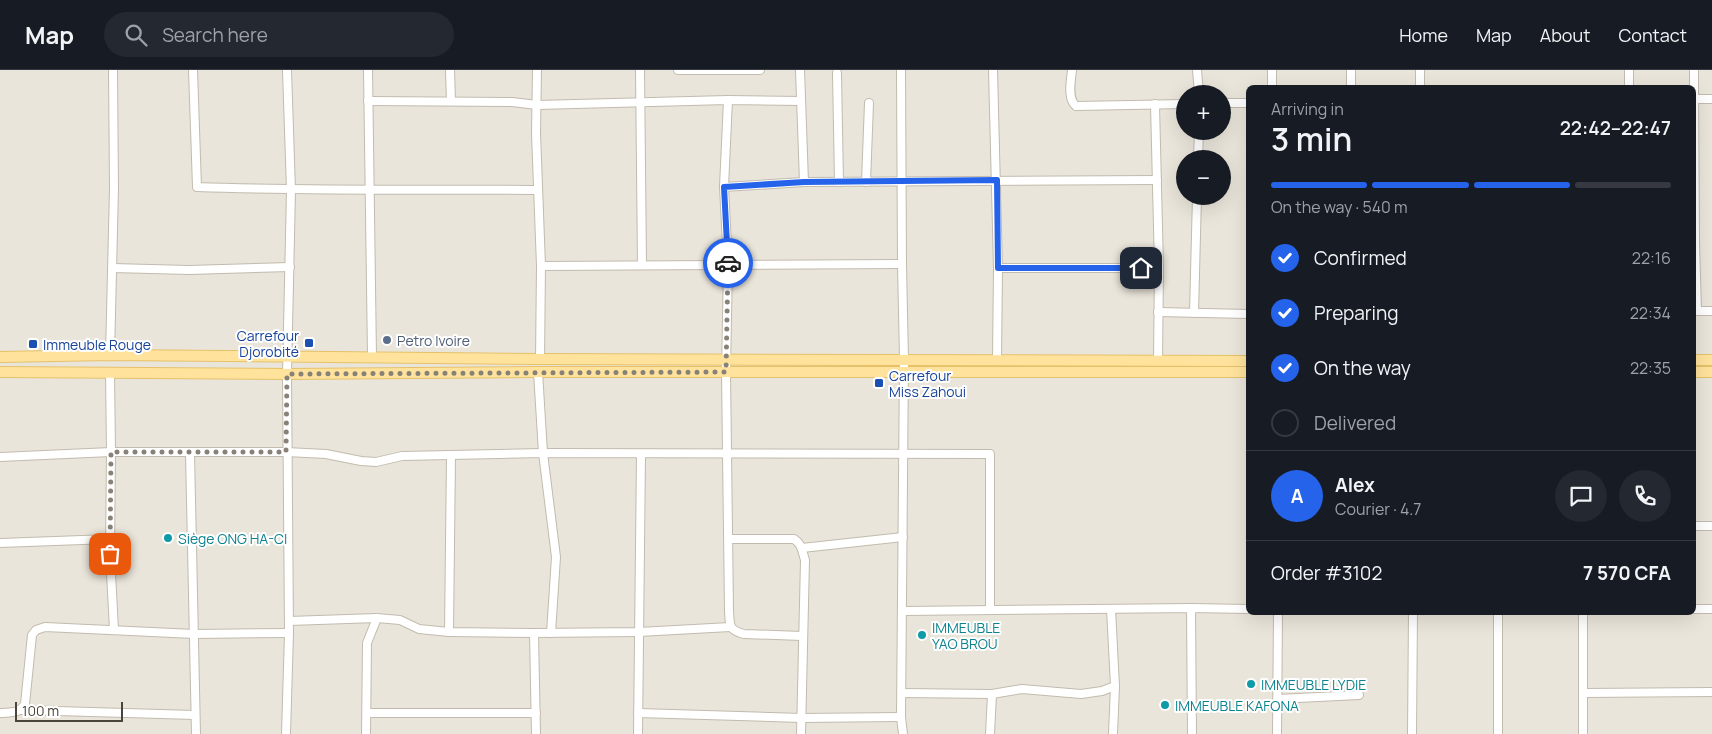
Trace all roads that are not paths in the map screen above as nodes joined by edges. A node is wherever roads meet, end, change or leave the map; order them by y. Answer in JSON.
{"nodes":[{"id":1,"x":113,"y":70,"type":"edge"},
{"id":2,"x":194,"y":70,"type":"edge"},
{"id":3,"x":287,"y":70,"type":"edge"},
{"id":4,"x":368,"y":70,"type":"edge"},
{"id":5,"x":450,"y":70,"type":"edge"},
{"id":6,"x":537,"y":70,"type":"edge"},
{"id":7,"x":640,"y":70,"type":"edge"},
{"id":8,"x":678,"y":70,"type":"edge"},
{"id":9,"x":760,"y":70,"type":"edge"},
{"id":10,"x":800,"y":70,"type":"edge"},
{"id":11,"x":901,"y":70,"type":"edge"},
{"id":12,"x":993,"y":70,"type":"edge"},
{"id":13,"x":1072,"y":70,"type":"edge"},
{"id":14,"x":1197,"y":70,"type":"edge"},
{"id":15,"x":1272,"y":70,"type":"edge"},
{"id":16,"x":1351,"y":70,"type":"edge"},
{"id":17,"x":1420,"y":70,"type":"edge"},
{"id":18,"x":1629,"y":70,"type":"edge"},
{"id":19,"x":1694,"y":70,"type":"edge"},
{"id":20,"x":837,"y":74,"type":"dead end"},
{"id":21,"x":1198,"y":85,"type":"edge"},
{"id":22,"x":1272,"y":85,"type":"edge"},
{"id":23,"x":1351,"y":85,"type":"edge"},
{"id":24,"x":1420,"y":85,"type":"edge"},
{"id":25,"x":1629,"y":85,"type":"edge"},
{"id":26,"x":1694,"y":85,"type":"edge"},
{"id":27,"x":1696,"y":99,"type":"edge"},
{"id":28,"x":1712,"y":99,"type":"edge"},
{"id":29,"x":728,"y":100,"type":"junction"},
{"id":30,"x":368,"y":101,"type":"junction"},
{"id":31,"x":451,"y":101,"type":"junction"},
{"id":32,"x":801,"y":101,"type":"junction"},
{"id":33,"x":639,"y":102,"type":"junction"},
{"id":34,"x":869,"y":103,"type":"dead end"},
{"id":35,"x":1231,"y":103,"type":"edge"},
{"id":36,"x":1246,"y":103,"type":"edge"},
{"id":37,"x":1155,"y":104,"type":"junction"},
{"id":38,"x":1176,"y":104,"type":"edge"},
{"id":39,"x":537,"y":105,"type":"junction"},
{"id":40,"x":997,"y":180,"type":"junction"},
{"id":41,"x":1157,"y":180,"type":"junction"},
{"id":42,"x":901,"y":181,"type":"junction"},
{"id":43,"x":804,"y":182,"type":"junction"},
{"id":44,"x":839,"y":182,"type":"junction"},
{"id":45,"x":866,"y":182,"type":"junction"},
{"id":46,"x":724,"y":187,"type":"junction"},
{"id":47,"x":370,"y":188,"type":"junction"},
{"id":48,"x":291,"y":190,"type":"junction"},
{"id":49,"x":538,"y":190,"type":"junction"},
{"id":50,"x":1197,"y":205,"type":"edge"},
{"id":51,"x":728,"y":264,"type":"junction"},
{"id":52,"x":902,"y":264,"type":"junction"},
{"id":53,"x":642,"y":265,"type":"junction"},
{"id":54,"x":541,"y":266,"type":"junction"},
{"id":55,"x":290,"y":267,"type":"junction"},
{"id":56,"x":112,"y":268,"type":"junction"},
{"id":57,"x":998,"y":268,"type":"junction"},
{"id":58,"x":1159,"y":268,"type":"junction"},
{"id":59,"x":1696,"y":311,"type":"edge"},
{"id":60,"x":1712,"y":311,"type":"edge"},
{"id":61,"x":1158,"y":312,"type":"junction"},
{"id":62,"x":1194,"y":313,"type":"junction"},
{"id":63,"x":1246,"y":314,"type":"edge"},
{"id":64,"x":110,"y":355,"type":"junction"},
{"id":65,"x":0,"y":357,"type":"edge"},
{"id":66,"x":287,"y":357,"type":"junction"},
{"id":67,"x":372,"y":357,"type":"junction"},
{"id":68,"x":540,"y":359,"type":"junction"},
{"id":69,"x":726,"y":360,"type":"junction"},
{"id":70,"x":904,"y":360,"type":"junction"},
{"id":71,"x":997,"y":360,"type":"junction"},
{"id":72,"x":1158,"y":360,"type":"junction"},
{"id":73,"x":1696,"y":360,"type":"edge"},
{"id":74,"x":1712,"y":360,"type":"edge"},
{"id":75,"x":1246,"y":361,"type":"edge"},
{"id":76,"x":0,"y":372,"type":"edge"},
{"id":77,"x":110,"y":372,"type":"junction"},
{"id":78,"x":538,"y":372,"type":"junction"},
{"id":79,"x":726,"y":372,"type":"junction"},
{"id":80,"x":904,"y":372,"type":"junction"},
{"id":81,"x":1246,"y":372,"type":"edge"},
{"id":82,"x":1696,"y":372,"type":"edge"},
{"id":83,"x":1712,"y":372,"type":"edge"},
{"id":84,"x":287,"y":374,"type":"junction"},
{"id":85,"x":111,"y":452,"type":"junction"},
{"id":86,"x":286,"y":452,"type":"junction"},
{"id":87,"x":190,"y":453,"type":"junction"},
{"id":88,"x":543,"y":453,"type":"junction"},
{"id":89,"x":904,"y":453,"type":"junction"},
{"id":90,"x":641,"y":454,"type":"junction"},
{"id":91,"x":727,"y":454,"type":"junction"},
{"id":92,"x":450,"y":456,"type":"junction"},
{"id":93,"x":0,"y":457,"type":"edge"},
{"id":94,"x":1696,"y":526,"type":"edge"},
{"id":95,"x":1712,"y":526,"type":"edge"},
{"id":96,"x":729,"y":538,"type":"junction"},
{"id":97,"x":903,"y":538,"type":"junction"},
{"id":98,"x":110,"y":539,"type":"junction"},
{"id":99,"x":0,"y":543,"type":"edge"},
{"id":100,"x":802,"y":548,"type":"junction"},
{"id":101,"x":1191,"y":608,"type":"junction"},
{"id":102,"x":1712,"y":608,"type":"edge"},
{"id":103,"x":1111,"y":609,"type":"junction"},
{"id":104,"x":1246,"y":609,"type":"edge"},
{"id":105,"x":1696,"y":609,"type":"edge"},
{"id":106,"x":990,"y":610,"type":"junction"},
{"id":107,"x":903,"y":611,"type":"junction"},
{"id":108,"x":1278,"y":615,"type":"edge"},
{"id":109,"x":1413,"y":615,"type":"edge"},
{"id":110,"x":1498,"y":615,"type":"edge"},
{"id":111,"x":1583,"y":615,"type":"edge"},
{"id":112,"x":377,"y":618,"type":"junction"},
{"id":113,"x":289,"y":621,"type":"junction"},
{"id":114,"x":730,"y":627,"type":"junction"},
{"id":115,"x":114,"y":630,"type":"junction"},
{"id":116,"x":449,"y":632,"type":"junction"},
{"id":117,"x":639,"y":632,"type":"junction"},
{"id":118,"x":289,"y":633,"type":"junction"},
{"id":119,"x":534,"y":633,"type":"junction"},
{"id":120,"x":551,"y":633,"type":"junction"},
{"id":121,"x":194,"y":634,"type":"junction"},
{"id":122,"x":802,"y":636,"type":"junction"},
{"id":123,"x":1115,"y":686,"type":"junction"},
{"id":124,"x":1712,"y":692,"type":"edge"},
{"id":125,"x":902,"y":693,"type":"junction"},
{"id":126,"x":1584,"y":693,"type":"junction"},
{"id":127,"x":992,"y":694,"type":"junction"},
{"id":128,"x":1359,"y":695,"type":"dead end"},
{"id":129,"x":1278,"y":700,"type":"junction"},
{"id":130,"x":22,"y":710,"type":"junction"},
{"id":131,"x":0,"y":712,"type":"edge"},
{"id":132,"x":367,"y":712,"type":"junction"},
{"id":133,"x":638,"y":712,"type":"junction"},
{"id":134,"x":536,"y":713,"type":"junction"},
{"id":135,"x":195,"y":714,"type":"junction"},
{"id":136,"x":902,"y":717,"type":"junction"},
{"id":137,"x":801,"y":718,"type":"junction"},
{"id":138,"x":196,"y":734,"type":"edge"},
{"id":139,"x":286,"y":734,"type":"edge"},
{"id":140,"x":366,"y":734,"type":"edge"},
{"id":141,"x":536,"y":734,"type":"edge"},
{"id":142,"x":638,"y":734,"type":"edge"},
{"id":143,"x":800,"y":734,"type":"edge"},
{"id":144,"x":903,"y":734,"type":"edge"},
{"id":145,"x":990,"y":734,"type":"edge"},
{"id":146,"x":1113,"y":734,"type":"edge"},
{"id":147,"x":1192,"y":734,"type":"edge"},
{"id":148,"x":1278,"y":734,"type":"edge"},
{"id":149,"x":1412,"y":734,"type":"edge"},
{"id":150,"x":1498,"y":734,"type":"edge"},
{"id":151,"x":1583,"y":734,"type":"edge"}],
"edges":[{"from":1,"to":56,"type":"street"},
{"from":2,"to":48,"type":"street"},
{"from":3,"to":48,"type":"street"},
{"from":4,"to":30,"type":"street"},
{"from":5,"to":31,"type":"street"},
{"from":6,"to":39,"type":"street"},
{"from":7,"to":33,"type":"street"},
{"from":8,"to":9,"type":"street"},
{"from":10,"to":32,"type":"street"},
{"from":11,"to":42,"type":"street"},
{"from":12,"to":40,"type":"street"},
{"from":13,"to":37,"type":"street"},
{"from":14,"to":21,"type":"street"},
{"from":15,"to":22,"type":"street"},
{"from":16,"to":23,"type":"street"},
{"from":17,"to":24,"type":"street"},
{"from":18,"to":25,"type":"street"},
{"from":19,"to":26,"type":"street"},
{"from":20,"to":44,"type":"street"},
{"from":27,"to":28,"type":"street"},
{"from":29,"to":32,"type":"street"},
{"from":29,"to":33,"type":"street"},
{"from":29,"to":46,"type":"street"},
{"from":30,"to":31,"type":"street"},
{"from":30,"to":47,"type":"street"},
{"from":31,"to":39,"type":"street"},
{"from":32,"to":43,"type":"street"},
{"from":33,"to":39,"type":"street"},
{"from":33,"to":53,"type":"street"},
{"from":34,"to":45,"type":"street"},
{"from":35,"to":36,"type":"street"},
{"from":37,"to":38,"type":"street"},
{"from":37,"to":41,"type":"street"},
{"from":39,"to":49,"type":"street"},
{"from":40,"to":41,"type":"street"},
{"from":40,"to":42,"type":"street"},
{"from":40,"to":57,"type":"street"},
{"from":41,"to":58,"type":"street"},
{"from":42,"to":45,"type":"street"},
{"from":42,"to":52,"type":"street"},
{"from":43,"to":44,"type":"street"},
{"from":43,"to":46,"type":"street"},
{"from":44,"to":45,"type":"street"},
{"from":46,"to":51,"type":"street"},
{"from":47,"to":48,"type":"street"},
{"from":47,"to":49,"type":"street"},
{"from":47,"to":67,"type":"street"},
{"from":48,"to":55,"type":"street"},
{"from":49,"to":54,"type":"street"},
{"from":50,"to":62,"type":"street"},
{"from":51,"to":52,"type":"street"},
{"from":51,"to":53,"type":"street"},
{"from":51,"to":69,"type":"street"},
{"from":52,"to":70,"type":"street"},
{"from":53,"to":54,"type":"street"},
{"from":54,"to":68,"type":"street"},
{"from":55,"to":56,"type":"street"},
{"from":55,"to":66,"type":"street"},
{"from":56,"to":64,"type":"street"},
{"from":57,"to":58,"type":"street"},
{"from":57,"to":71,"type":"street"},
{"from":58,"to":61,"type":"street"},
{"from":59,"to":60,"type":"street"},
{"from":61,"to":62,"type":"street"},
{"from":61,"to":72,"type":"street"},
{"from":62,"to":63,"type":"street"},
{"from":64,"to":65,"type":"main road"},
{"from":64,"to":66,"type":"main road"},
{"from":66,"to":67,"type":"main road"},
{"from":66,"to":84,"type":"street"},
{"from":67,"to":68,"type":"main road"},
{"from":68,"to":69,"type":"main road"},
{"from":69,"to":70,"type":"main road"},
{"from":69,"to":79,"type":"street"},
{"from":70,"to":71,"type":"main road"},
{"from":70,"to":80,"type":"street"},
{"from":71,"to":72,"type":"main road"},
{"from":72,"to":75,"type":"main road"},
{"from":73,"to":74,"type":"main road"},
{"from":76,"to":77,"type":"main road"},
{"from":77,"to":84,"type":"main road"},
{"from":77,"to":85,"type":"street"},
{"from":78,"to":79,"type":"main road"},
{"from":78,"to":84,"type":"main road"},
{"from":78,"to":88,"type":"street"},
{"from":79,"to":80,"type":"main road"},
{"from":79,"to":91,"type":"street"},
{"from":80,"to":81,"type":"main road"},
{"from":80,"to":89,"type":"street"},
{"from":82,"to":83,"type":"main road"},
{"from":84,"to":86,"type":"street"},
{"from":85,"to":87,"type":"street"},
{"from":85,"to":93,"type":"street"},
{"from":85,"to":98,"type":"street"},
{"from":86,"to":87,"type":"street"},
{"from":86,"to":92,"type":"street"},
{"from":86,"to":113,"type":"street"},
{"from":87,"to":121,"type":"street"},
{"from":88,"to":90,"type":"street"},
{"from":88,"to":92,"type":"street"},
{"from":88,"to":120,"type":"street"},
{"from":89,"to":91,"type":"street"},
{"from":89,"to":97,"type":"street"},
{"from":89,"to":106,"type":"street"},
{"from":90,"to":91,"type":"street"},
{"from":90,"to":117,"type":"street"},
{"from":91,"to":96,"type":"street"},
{"from":92,"to":116,"type":"street"},
{"from":94,"to":95,"type":"street"},
{"from":96,"to":100,"type":"street"},
{"from":96,"to":114,"type":"street"},
{"from":97,"to":100,"type":"street"},
{"from":97,"to":107,"type":"street"},
{"from":98,"to":99,"type":"street"},
{"from":98,"to":115,"type":"street"},
{"from":100,"to":122,"type":"street"},
{"from":101,"to":103,"type":"street"},
{"from":101,"to":104,"type":"street"},
{"from":101,"to":147,"type":"street"},
{"from":102,"to":105,"type":"street"},
{"from":103,"to":106,"type":"street"},
{"from":103,"to":123,"type":"street"},
{"from":106,"to":107,"type":"street"},
{"from":107,"to":125,"type":"street"},
{"from":108,"to":129,"type":"street"},
{"from":109,"to":149,"type":"street"},
{"from":110,"to":150,"type":"street"},
{"from":111,"to":126,"type":"street"},
{"from":112,"to":113,"type":"street"},
{"from":112,"to":116,"type":"street"},
{"from":112,"to":132,"type":"street"},
{"from":113,"to":118,"type":"street"},
{"from":114,"to":117,"type":"street"},
{"from":114,"to":122,"type":"street"},
{"from":115,"to":121,"type":"street"},
{"from":115,"to":130,"type":"street"},
{"from":116,"to":119,"type":"street"},
{"from":117,"to":120,"type":"street"},
{"from":117,"to":133,"type":"street"},
{"from":118,"to":121,"type":"street"},
{"from":118,"to":139,"type":"street"},
{"from":119,"to":120,"type":"street"},
{"from":119,"to":134,"type":"street"},
{"from":121,"to":135,"type":"street"},
{"from":122,"to":137,"type":"street"},
{"from":123,"to":127,"type":"street"},
{"from":123,"to":146,"type":"street"},
{"from":124,"to":126,"type":"street"},
{"from":125,"to":127,"type":"street"},
{"from":125,"to":136,"type":"street"},
{"from":126,"to":151,"type":"street"},
{"from":127,"to":145,"type":"street"},
{"from":128,"to":129,"type":"street"},
{"from":129,"to":148,"type":"street"},
{"from":130,"to":131,"type":"street"},
{"from":130,"to":135,"type":"street"},
{"from":132,"to":134,"type":"street"},
{"from":132,"to":140,"type":"street"},
{"from":133,"to":137,"type":"street"},
{"from":133,"to":142,"type":"street"},
{"from":134,"to":141,"type":"street"},
{"from":135,"to":138,"type":"street"},
{"from":136,"to":137,"type":"street"},
{"from":136,"to":144,"type":"street"},
{"from":137,"to":143,"type":"street"}]}
